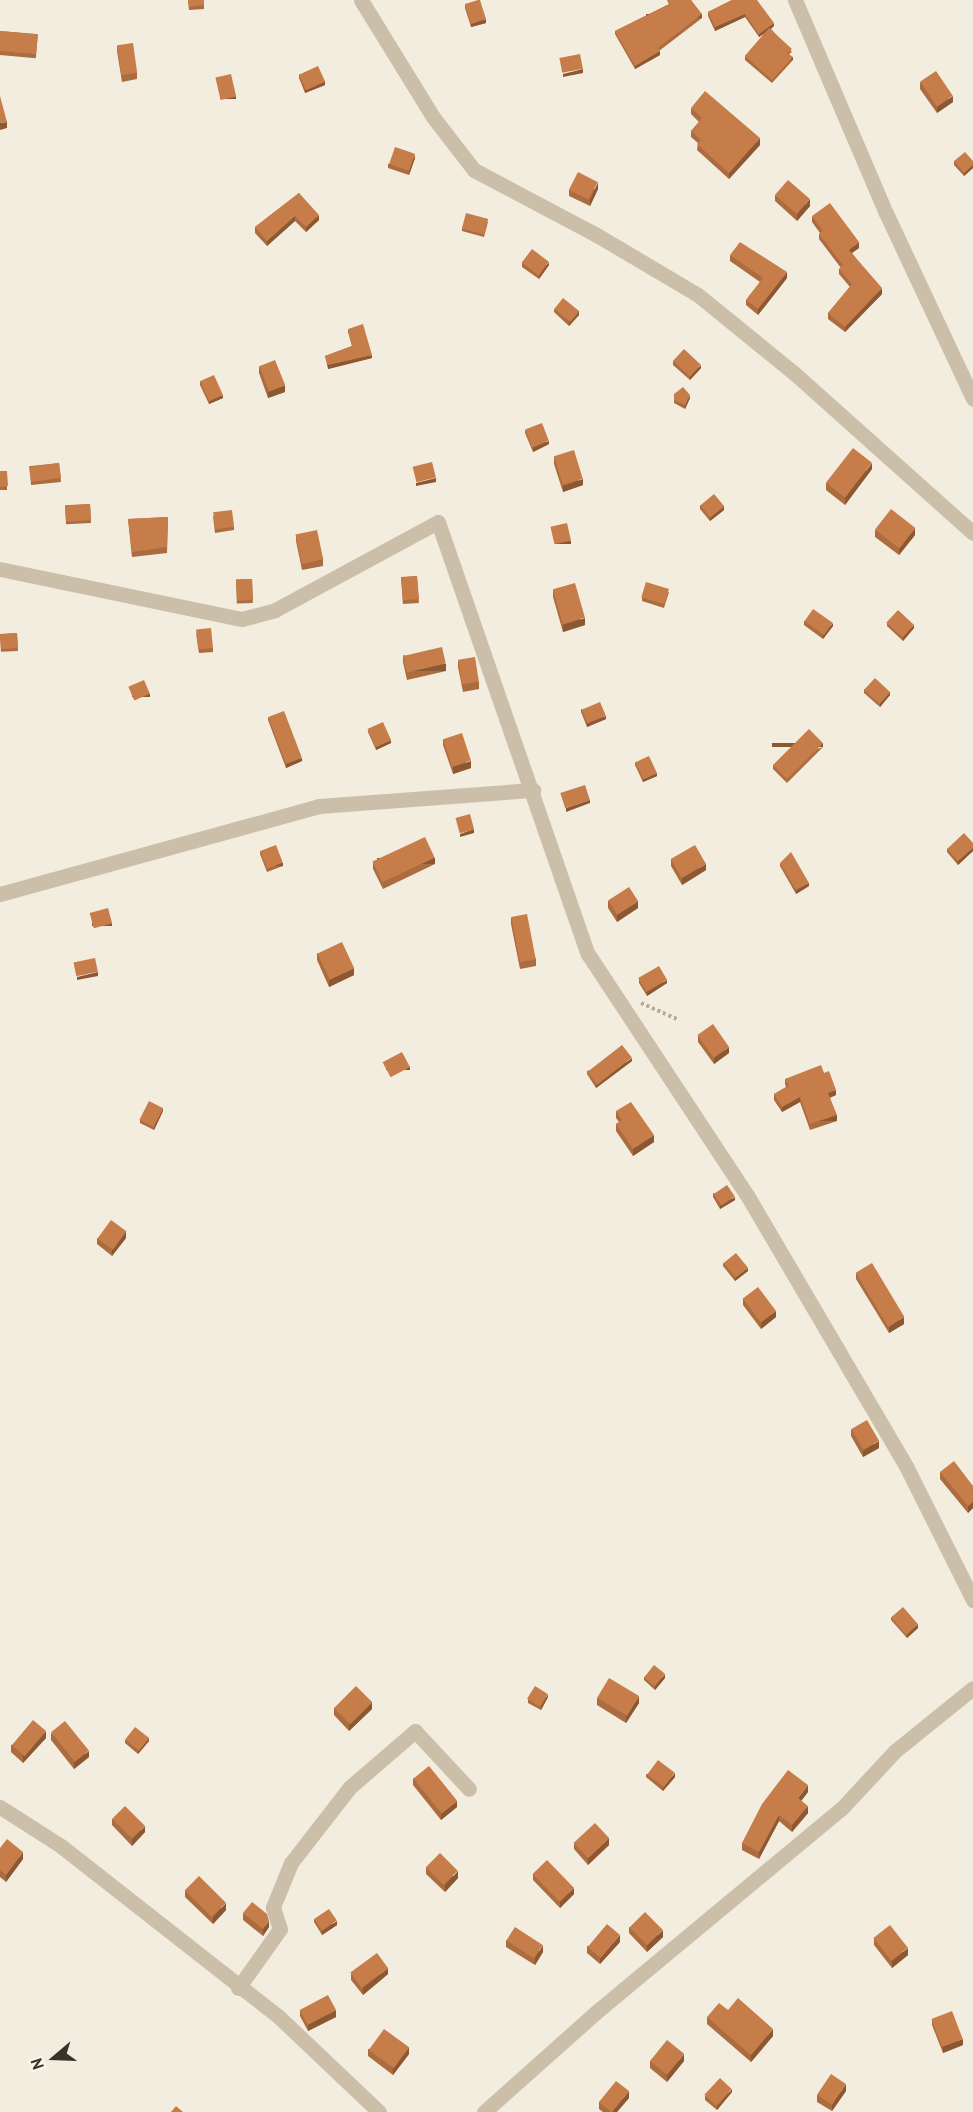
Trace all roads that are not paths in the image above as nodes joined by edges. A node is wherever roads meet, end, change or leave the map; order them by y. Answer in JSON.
{"nodes":[{"id":1,"x":362,"y":0,"type":"edge"},
{"id":2,"x":795,"y":0,"type":"edge"},
{"id":3,"x":973,"y":399,"type":"edge"},
{"id":4,"x":973,"y":533,"type":"edge"},
{"id":5,"x":0,"y":570,"type":"edge"},
{"id":6,"x":533,"y":790,"type":"junction"},
{"id":7,"x":0,"y":894,"type":"edge"},
{"id":8,"x":973,"y":1600,"type":"edge"},
{"id":9,"x":973,"y":1688,"type":"edge"},
{"id":10,"x":470,"y":1789,"type":"dead end"},
{"id":11,"x":0,"y":1807,"type":"edge"},
{"id":12,"x":238,"y":1988,"type":"junction"},
{"id":13,"x":379,"y":2112,"type":"edge"},
{"id":14,"x":483,"y":2112,"type":"edge"}],
"edges":[{"from":1,"to":4,"type":"street"},
{"from":2,"to":3,"type":"street"},
{"from":5,"to":6,"type":"street"},
{"from":6,"to":7,"type":"street"},
{"from":6,"to":8,"type":"street"},
{"from":9,"to":14,"type":"street"},
{"from":10,"to":12,"type":"street"},
{"from":11,"to":12,"type":"street"},
{"from":12,"to":13,"type":"street"}]}
